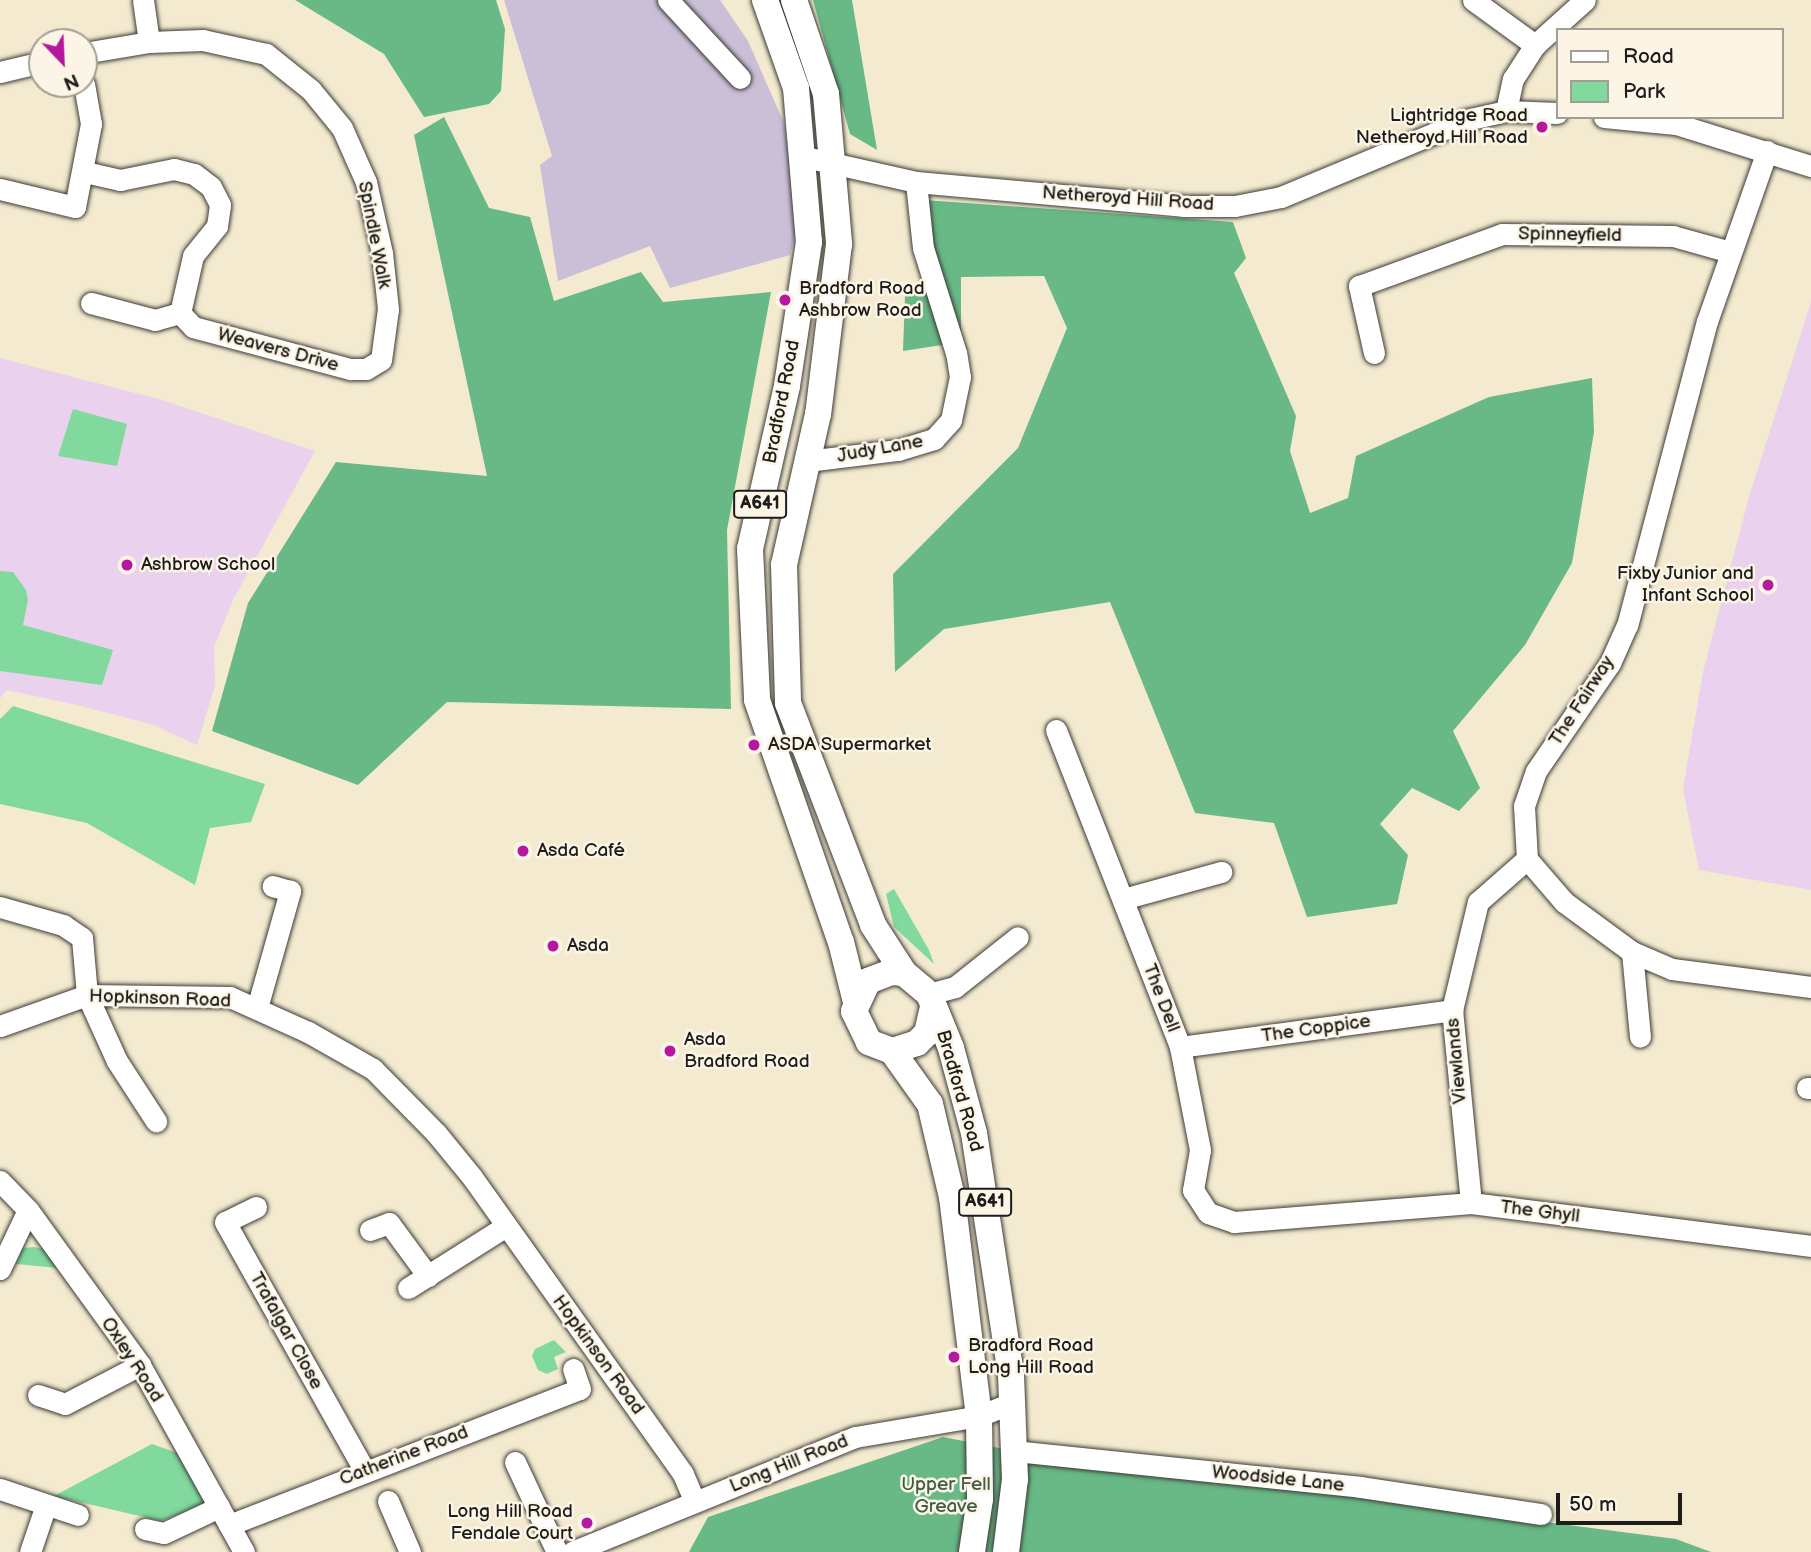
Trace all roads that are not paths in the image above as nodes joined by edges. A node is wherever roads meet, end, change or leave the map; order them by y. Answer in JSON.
{"nodes":[{"id":1,"x":143,"y":0,"type":"edge"},
{"id":2,"x":668,"y":0,"type":"edge"},
{"id":3,"x":765,"y":0,"type":"edge"},
{"id":4,"x":794,"y":0,"type":"edge"},
{"id":5,"x":1473,"y":0,"type":"edge"},
{"id":6,"x":1585,"y":0,"type":"edge"},
{"id":7,"x":149,"y":41,"type":"junction"},
{"id":8,"x":1535,"y":45,"type":"junction"},
{"id":9,"x":98,"y":50,"type":"edge"},
{"id":10,"x":28,"y":65,"type":"edge"},
{"id":11,"x":0,"y":72,"type":"edge"},
{"id":12,"x":740,"y":78,"type":"dead end"},
{"id":13,"x":86,"y":98,"type":"edge"},
{"id":14,"x":1506,"y":111,"type":"junction"},
{"id":15,"x":1556,"y":113,"type":"edge"},
{"id":16,"x":1625,"y":119,"type":"edge"},
{"id":17,"x":1767,"y":150,"type":"junction"},
{"id":18,"x":805,"y":157,"type":"junction"},
{"id":19,"x":835,"y":164,"type":"junction"},
{"id":20,"x":1811,"y":166,"type":"edge"},
{"id":21,"x":85,"y":172,"type":"junction"},
{"id":22,"x":916,"y":182,"type":"junction"},
{"id":23,"x":0,"y":189,"type":"edge"},
{"id":24,"x":809,"y":242,"type":"junction"},
{"id":25,"x":839,"y":244,"type":"junction"},
{"id":26,"x":1730,"y":252,"type":"junction"},
{"id":27,"x":91,"y":303,"type":"dead end"},
{"id":28,"x":180,"y":313,"type":"junction"},
{"id":29,"x":1374,"y":353,"type":"dead end"},
{"id":30,"x":381,"y":360,"type":"joint"},
{"id":31,"x":807,"y":461,"type":"junction"},
{"id":32,"x":1056,"y":730,"type":"dead end"},
{"id":33,"x":1527,"y":859,"type":"junction"},
{"id":34,"x":1221,"y":872,"type":"dead end"},
{"id":35,"x":290,"y":891,"type":"dead end"},
{"id":36,"x":1123,"y":899,"type":"junction"},
{"id":37,"x":0,"y":907,"type":"edge"},
{"id":38,"x":1018,"y":937,"type":"dead end"},
{"id":39,"x":1632,"y":952,"type":"junction"},
{"id":40,"x":904,"y":973,"type":"junction"},
{"id":41,"x":1811,"y":987,"type":"edge"},
{"id":42,"x":87,"y":995,"type":"junction"},
{"id":43,"x":931,"y":1000,"type":"junction"},
{"id":44,"x":856,"y":1002,"type":"junction"},
{"id":45,"x":257,"y":1008,"type":"junction"},
{"id":46,"x":1452,"y":1010,"type":"junction"},
{"id":47,"x":0,"y":1026,"type":"edge"},
{"id":48,"x":1640,"y":1038,"type":"dead end"},
{"id":49,"x":1180,"y":1047,"type":"junction"},
{"id":50,"x":892,"y":1051,"type":"junction"},
{"id":51,"x":143,"y":1113,"type":"dead end"},
{"id":52,"x":0,"y":1181,"type":"edge"},
{"id":53,"x":1471,"y":1203,"type":"junction"},
{"id":54,"x":256,"y":1208,"type":"dead end"},
{"id":55,"x":28,"y":1210,"type":"junction"},
{"id":56,"x":501,"y":1218,"type":"junction"},
{"id":57,"x":1268,"y":1220,"type":"joint"},
{"id":58,"x":370,"y":1230,"type":"dead end"},
{"id":59,"x":1811,"y":1246,"type":"edge"},
{"id":60,"x":0,"y":1269,"type":"edge"},
{"id":61,"x":428,"y":1276,"type":"junction"},
{"id":62,"x":408,"y":1288,"type":"dead end"},
{"id":63,"x":140,"y":1365,"type":"junction"},
{"id":64,"x":573,"y":1369,"type":"dead end"},
{"id":65,"x":611,"y":1376,"type":"junction"},
{"id":66,"x":580,"y":1389,"type":"junction"},
{"id":67,"x":38,"y":1395,"type":"dead end"},
{"id":68,"x":1013,"y":1402,"type":"junction"},
{"id":69,"x":979,"y":1416,"type":"junction"},
{"id":70,"x":1014,"y":1451,"type":"junction"},
{"id":71,"x":364,"y":1471,"type":"junction"},
{"id":72,"x":527,"y":1472,"type":"dead end"},
{"id":73,"x":0,"y":1489,"type":"edge"},
{"id":74,"x":388,"y":1501,"type":"dead end"},
{"id":75,"x":695,"y":1502,"type":"junction"},
{"id":76,"x":45,"y":1508,"type":"junction"},
{"id":77,"x":1541,"y":1514,"type":"dead end"},
{"id":78,"x":78,"y":1516,"type":"dead end"},
{"id":79,"x":224,"y":1516,"type":"junction"},
{"id":80,"x":158,"y":1538,"type":"edge"},
{"id":81,"x":30,"y":1552,"type":"edge"},
{"id":82,"x":244,"y":1552,"type":"edge"},
{"id":83,"x":410,"y":1552,"type":"edge"},
{"id":84,"x":557,"y":1552,"type":"edge"},
{"id":85,"x":572,"y":1552,"type":"edge"},
{"id":86,"x":972,"y":1552,"type":"edge"},
{"id":87,"x":1006,"y":1552,"type":"edge"}],
"edges":[{"from":1,"to":7,"type":"street"},
{"from":2,"to":12,"type":"street"},
{"from":3,"to":18,"type":"main road","name":"Bradford Road","number":"A641"},
{"from":4,"to":19,"type":"main road","name":"Bradford Road","number":"A641"},
{"from":5,"to":8,"type":"street"},
{"from":6,"to":8,"type":"street"},
{"from":7,"to":9,"type":"street","name":"Spindle Walk"},
{"from":7,"to":30,"type":"street","name":"Spindle Walk"},
{"from":8,"to":14,"type":"street"},
{"from":10,"to":11,"type":"street"},
{"from":13,"to":21,"type":"street"},
{"from":14,"to":15,"type":"street","name":"Netheroyd Hill Road"},
{"from":14,"to":22,"type":"street","name":"Netheroyd Hill Road"},
{"from":16,"to":17,"type":"street"},
{"from":17,"to":20,"type":"street"},
{"from":17,"to":26,"type":"street","name":"The Fairway"},
{"from":18,"to":19,"type":"street","name":"Netheroyd Hill Road"},
{"from":18,"to":24,"type":"main road","name":"Bradford Road","number":"A641"},
{"from":19,"to":22,"type":"street","name":"Netheroyd Hill Road"},
{"from":19,"to":25,"type":"main road","name":"Bradford Road","number":"A641"},
{"from":21,"to":23,"type":"street"},
{"from":21,"to":28,"type":"street"},
{"from":22,"to":31,"type":"street","name":"Judy Lane"},
{"from":24,"to":25,"type":"main road"},
{"from":24,"to":44,"type":"main road","name":"Bradford Road","number":"A641"},
{"from":25,"to":31,"type":"main road","name":"Bradford Road","number":"A641"},
{"from":26,"to":29,"type":"street","name":"Spinneyfield"},
{"from":26,"to":33,"type":"street","name":"The Fairway"},
{"from":27,"to":28,"type":"street"},
{"from":28,"to":30,"type":"street","name":"Weavers Drive"},
{"from":31,"to":40,"type":"main road","name":"Bradford Road","number":"A641"},
{"from":32,"to":36,"type":"street","name":"The Dell"},
{"from":33,"to":39,"type":"street"},
{"from":33,"to":46,"type":"street","name":"Viewlands"},
{"from":34,"to":36,"type":"street"},
{"from":35,"to":45,"type":"street"},
{"from":36,"to":49,"type":"street","name":"The Dell"},
{"from":37,"to":42,"type":"street"},
{"from":38,"to":43,"type":"street"},
{"from":39,"to":41,"type":"street"},
{"from":39,"to":48,"type":"street"},
{"from":40,"to":43,"type":"main road","name":"Bradford Road"},
{"from":40,"to":44,"type":"main road"},
{"from":42,"to":45,"type":"street","name":"Hopkinson Road"},
{"from":42,"to":47,"type":"street","name":"Hopkinson Road"},
{"from":42,"to":51,"type":"street"},
{"from":43,"to":50,"type":"main road","name":"Bradford Road"},
{"from":43,"to":68,"type":"main road","name":"Bradford Road","number":"A641"},
{"from":44,"to":50,"type":"main road","name":"Bradford Road"},
{"from":45,"to":56,"type":"street","name":"Hopkinson Road"},
{"from":46,"to":49,"type":"street","name":"The Coppice"},
{"from":46,"to":53,"type":"street","name":"Viewlands"},
{"from":49,"to":57,"type":"street","name":"The Dell"},
{"from":50,"to":69,"type":"main road","name":"Bradford Road","number":"A641"},
{"from":52,"to":55,"type":"street","name":"Oxley Road"},
{"from":53,"to":57,"type":"street","name":"The Ghyll"},
{"from":53,"to":59,"type":"street","name":"The Ghyll"},
{"from":54,"to":71,"type":"street","name":"Trafalgar Close"},
{"from":55,"to":60,"type":"street"},
{"from":55,"to":63,"type":"street","name":"Oxley Road"},
{"from":56,"to":61,"type":"street"},
{"from":56,"to":65,"type":"street","name":"Hopkinson Road"},
{"from":58,"to":61,"type":"street"},
{"from":61,"to":62,"type":"street"},
{"from":63,"to":67,"type":"street"},
{"from":63,"to":79,"type":"street","name":"Oxley Road"},
{"from":64,"to":66,"type":"street"},
{"from":65,"to":66,"type":"street","name":"Catherine Road"},
{"from":65,"to":75,"type":"street","name":"Hopkinson Road"},
{"from":66,"to":71,"type":"street","name":"Catherine Road"},
{"from":68,"to":69,"type":"street","name":"Long Hill Road"},
{"from":68,"to":70,"type":"main road","name":"Bradford Road","number":"A641"},
{"from":69,"to":75,"type":"street","name":"Long Hill Road"},
{"from":69,"to":86,"type":"main road","name":"Bradford Road","number":"A641"},
{"from":70,"to":77,"type":"street","name":"Woodside Lane"},
{"from":70,"to":87,"type":"main road","name":"Bradford Road","number":"A641"},
{"from":71,"to":79,"type":"street","name":"Catherine Road"},
{"from":72,"to":84,"type":"street"},
{"from":73,"to":76,"type":"street"},
{"from":74,"to":83,"type":"street"},
{"from":75,"to":85,"type":"street","name":"Long Hill Road"},
{"from":76,"to":78,"type":"street"},
{"from":76,"to":81,"type":"street"},
{"from":79,"to":80,"type":"street","name":"Catherine Road"},
{"from":79,"to":82,"type":"street","name":"Oxley Road"}]}
